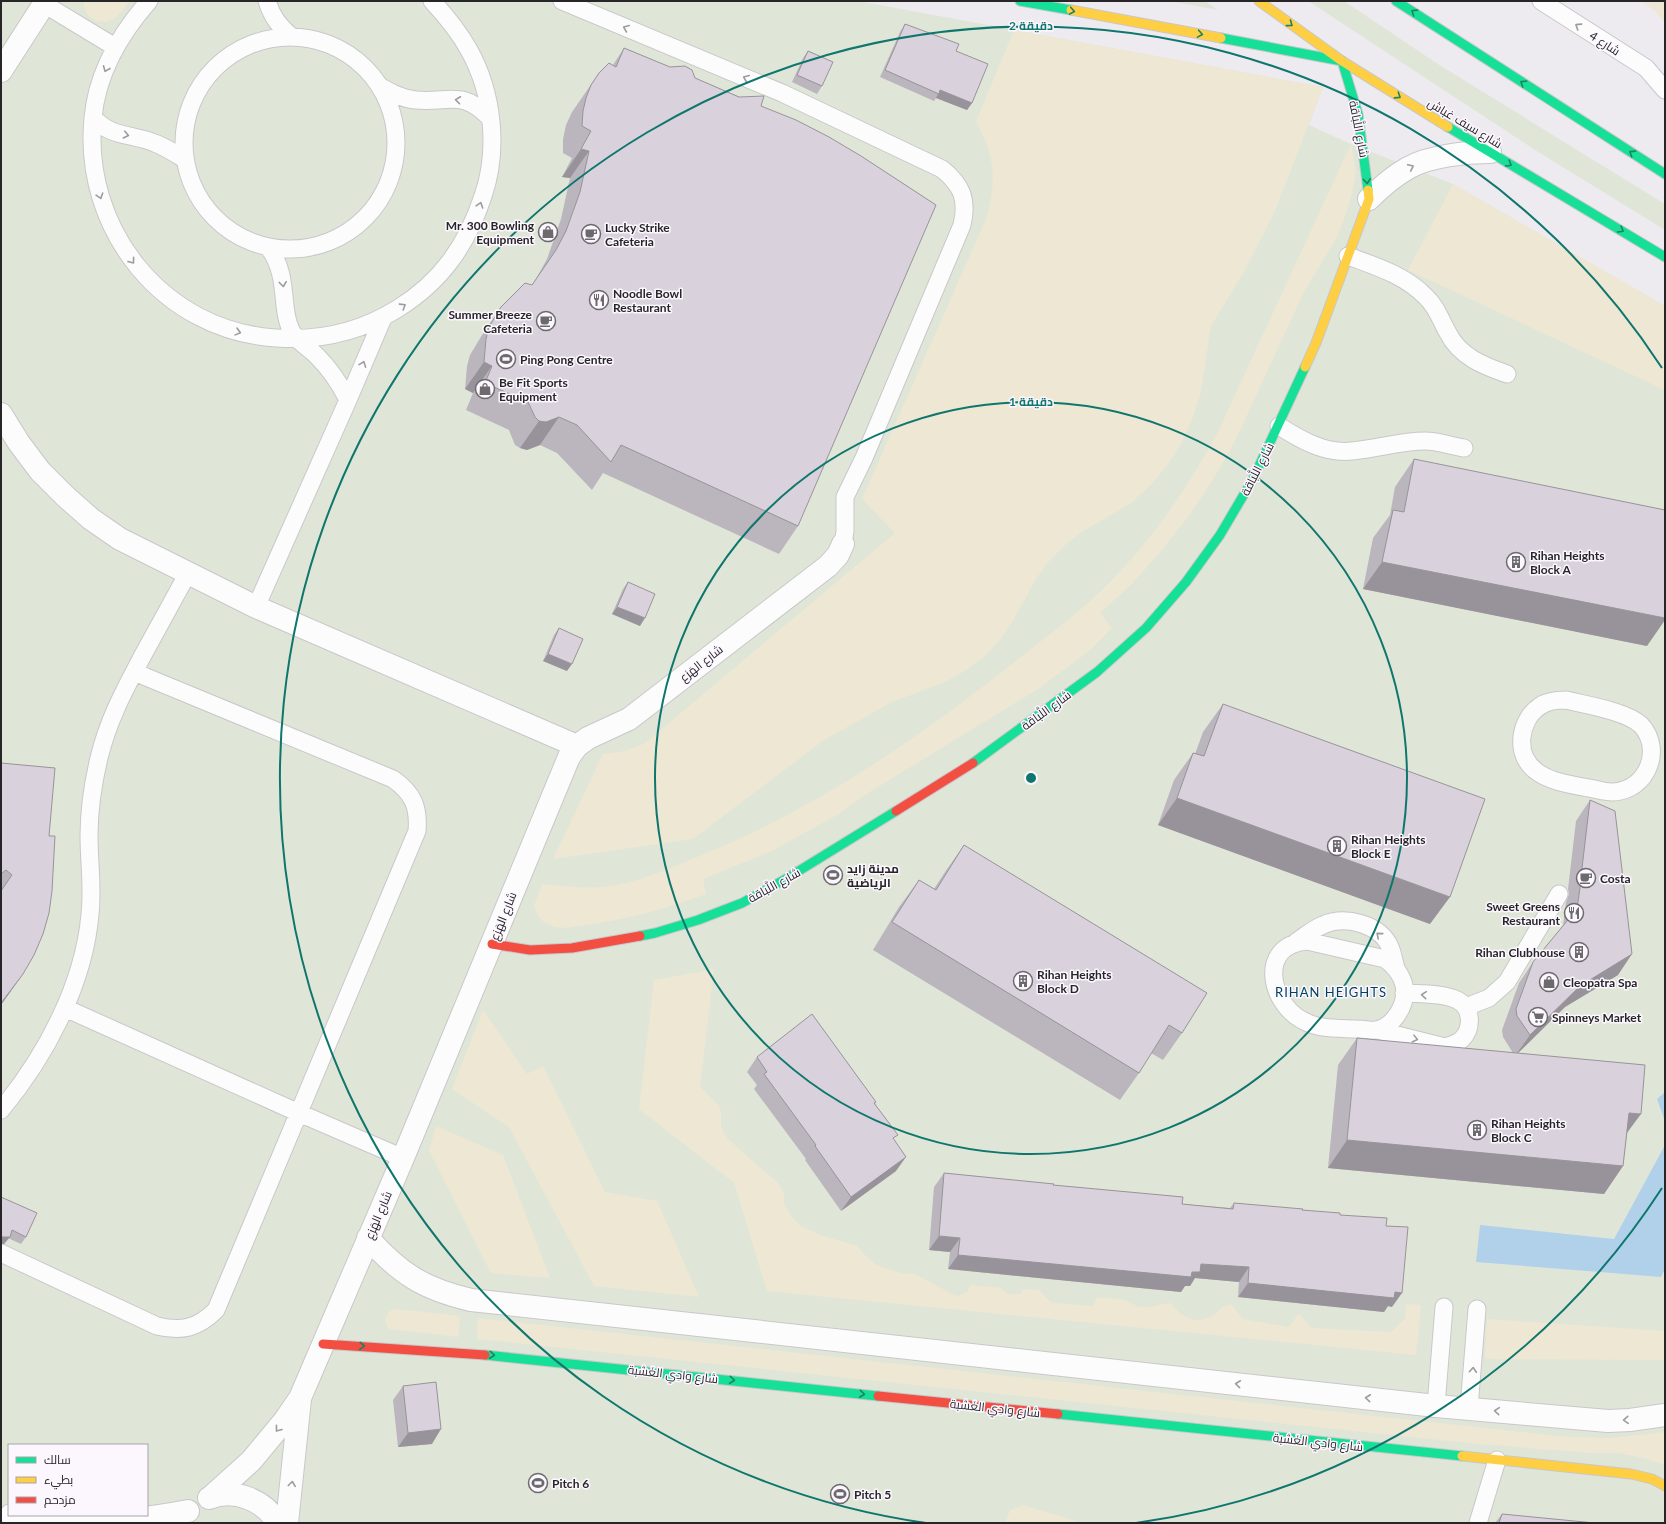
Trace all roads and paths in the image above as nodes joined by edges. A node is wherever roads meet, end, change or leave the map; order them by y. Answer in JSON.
{"nodes":[{"id":1,"x":149,"y":1,"type":"edge"},
{"id":2,"x":267,"y":1,"type":"edge"},
{"id":3,"x":432,"y":1,"type":"edge"},
{"id":4,"x":562,"y":1,"type":"edge"},
{"id":5,"x":1020,"y":1,"type":"edge"},
{"id":6,"x":1258,"y":1,"type":"edge"},
{"id":7,"x":1396,"y":1,"type":"edge"},
{"id":8,"x":1541,"y":1,"type":"edge"},
{"id":9,"x":45,"y":3,"type":"edge"},
{"id":10,"x":292,"y":37,"type":"junction"},
{"id":11,"x":115,"y":47,"type":"junction"},
{"id":12,"x":1342,"y":61,"type":"junction"},
{"id":13,"x":1646,"y":68,"type":"junction"},
{"id":14,"x":1,"y":71,"type":"edge"},
{"id":15,"x":1665,"y":71,"type":"edge"},
{"id":16,"x":381,"y":87,"type":"junction"},
{"id":17,"x":1665,"y":90,"type":"edge"},
{"id":18,"x":93,"y":117,"type":"junction"},
{"id":19,"x":490,"y":118,"type":"junction"},
{"id":20,"x":1490,"y":152,"type":"junction"},
{"id":21,"x":184,"y":160,"type":"junction"},
{"id":22,"x":1665,"y":174,"type":"edge"},
{"id":23,"x":1369,"y":199,"type":"junction"},
{"id":24,"x":269,"y":248,"type":"junction"},
{"id":25,"x":1348,"y":256,"type":"junction"},
{"id":26,"x":1665,"y":257,"type":"edge"},
{"id":27,"x":383,"y":318,"type":"junction"},
{"id":28,"x":298,"y":340,"type":"junction"},
{"id":29,"x":1507,"y":374,"type":"dead end"},
{"id":30,"x":348,"y":400,"type":"junction"},
{"id":31,"x":1,"y":414,"type":"edge"},
{"id":32,"x":1279,"y":426,"type":"junction"},
{"id":33,"x":1464,"y":448,"type":"dead end"},
{"id":34,"x":843,"y":544,"type":"joint"},
{"id":35,"x":188,"y":573,"type":"junction"},
{"id":36,"x":256,"y":607,"type":"junction"},
{"id":37,"x":134,"y":672,"type":"junction"},
{"id":38,"x":577,"y":746,"type":"junction"},
{"id":39,"x":1555,"y":780,"type":"joint"},
{"id":40,"x":1559,"y":894,"type":"dead end"},
{"id":41,"x":1296,"y":942,"type":"junction"},
{"id":42,"x":492,"y":944,"type":"junction"},
{"id":43,"x":1396,"y":968,"type":"junction"},
{"id":44,"x":1404,"y":993,"type":"junction"},
{"id":45,"x":1466,"y":1007,"type":"junction"},
{"id":46,"x":65,"y":1008,"type":"junction"},
{"id":47,"x":1377,"y":1030,"type":"junction"},
{"id":48,"x":1,"y":1110,"type":"edge"},
{"id":49,"x":299,"y":1113,"type":"junction"},
{"id":50,"x":403,"y":1158,"type":"junction"},
{"id":51,"x":368,"y":1238,"type":"junction"},
{"id":52,"x":1,"y":1253,"type":"edge"},
{"id":53,"x":1444,"y":1307,"type":"dead end"},
{"id":54,"x":1477,"y":1309,"type":"dead end"},
{"id":55,"x":323,"y":1344,"type":"junction"},
{"id":56,"x":300,"y":1398,"type":"junction"},
{"id":57,"x":1436,"y":1406,"type":"junction"},
{"id":58,"x":1470,"y":1408,"type":"junction"},
{"id":59,"x":1665,"y":1415,"type":"edge"},
{"id":60,"x":1497,"y":1460,"type":"junction"},
{"id":61,"x":1665,"y":1486,"type":"edge"},
{"id":62,"x":211,"y":1497,"type":"junction"},
{"id":63,"x":16,"y":1516,"type":"edge"},
{"id":64,"x":183,"y":1517,"type":"edge"},
{"id":65,"x":56,"y":1523,"type":"edge"},
{"id":66,"x":278,"y":1523,"type":"edge"},
{"id":67,"x":287,"y":1523,"type":"edge"},
{"id":68,"x":1478,"y":1523,"type":"edge"}],
"edges":[{"from":1,"to":11,"type":"lane"},
{"from":2,"to":10,"type":"lane"},
{"from":3,"to":19,"type":"lane"},
{"from":34,"to":4,"type":"lane","one_way":true},
{"from":5,"to":12,"type":"street","one_way":true},
{"from":6,"to":12,"type":"street","name":"شارع سيف غباش","one_way":true},
{"from":22,"to":7,"type":"street","one_way":true},
{"from":13,"to":8,"type":"lane","name":"شارع 4","one_way":true},
{"from":9,"to":11,"type":"lane"},
{"from":9,"to":14,"type":"street"},
{"from":10,"to":16,"type":"lane"},
{"from":10,"to":21,"type":"lane"},
{"from":11,"to":18,"type":"lane","one_way":true},
{"from":12,"to":20,"type":"street","name":"شارع سيف غباش","one_way":true},
{"from":12,"to":23,"type":"street","name":"شارع اللَّباقة","one_way":true},
{"from":13,"to":15,"type":"lane"},
{"from":13,"to":17,"type":"lane","name":"شارع 4"},
{"from":19,"to":16,"type":"lane","one_way":true},
{"from":16,"to":24,"type":"lane"},
{"from":18,"to":21,"type":"lane","one_way":true},
{"from":18,"to":28,"type":"lane","one_way":true},
{"from":27,"to":19,"type":"lane","one_way":true},
{"from":23,"to":20,"type":"street","name":"شارع اللَّباقة","one_way":true},
{"from":20,"to":26,"type":"street","name":"شارع سيف غباش","one_way":true},
{"from":21,"to":24,"type":"lane"},
{"from":23,"to":25,"type":"street","name":"شارع اللَّباقة"},
{"from":24,"to":28,"type":"lane","one_way":true},
{"from":25,"to":29,"type":"lane"},
{"from":25,"to":32,"type":"street","name":"شارع اللَّباقة"},
{"from":27,"to":28,"type":"lane"},
{"from":30,"to":27,"type":"lane","one_way":true},
{"from":28,"to":30,"type":"lane"},
{"from":30,"to":36,"type":"lane"},
{"from":31,"to":35,"type":"street"},
{"from":32,"to":33,"type":"lane"},
{"from":32,"to":42,"type":"street","name":"شارع اللَّباقة"},
{"from":34,"to":38,"type":"street","name":"شارع الهَزع"},
{"from":35,"to":36,"type":"street"},
{"from":35,"to":37,"type":"lane"},
{"from":36,"to":38,"type":"street"},
{"from":37,"to":46,"type":"lane"},
{"from":37,"to":49,"type":"lane"},
{"from":38,"to":42,"type":"street","name":"شارع الهَزع"},
{"from":39,"to":39,"type":"lane"},
{"from":40,"to":45,"type":"lane"},
{"from":41,"to":43,"type":"lane"},
{"from":43,"to":41,"type":"lane","one_way":true},
{"from":41,"to":47,"type":"lane"},
{"from":42,"to":50,"type":"street","name":"شارع الهَزع"},
{"from":43,"to":44,"type":"lane"},
{"from":45,"to":44,"type":"lane","one_way":true},
{"from":44,"to":47,"type":"lane"},
{"from":47,"to":45,"type":"lane","one_way":true},
{"from":46,"to":48,"type":"lane"},
{"from":46,"to":49,"type":"lane"},
{"from":49,"to":50,"type":"lane"},
{"from":49,"to":52,"type":"lane"},
{"from":50,"to":51,"type":"street","name":"شارع الهَزع"},
{"from":51,"to":55,"type":"street","name":"شارع الهَزع"},
{"from":57,"to":51,"type":"street","one_way":true},
{"from":53,"to":57,"type":"lane"},
{"from":58,"to":54,"type":"lane","one_way":true},
{"from":55,"to":56,"type":"street","name":"شارع الهَزع"},
{"from":55,"to":60,"type":"street","name":"شارع وادِي الغَشبة","one_way":true},
{"from":56,"to":62,"type":"street","name":"شارع الهَزع","one_way":true},
{"from":67,"to":56,"type":"street","name":"شارع الهَزع","one_way":true},
{"from":57,"to":58,"type":"street"},
{"from":59,"to":58,"type":"street","one_way":true},
{"from":60,"to":61,"type":"street","name":"شارع وادِي الغَشبة"},
{"from":60,"to":68,"type":"lane"},
{"from":62,"to":64,"type":"street"},
{"from":62,"to":66,"type":"street"},
{"from":63,"to":65,"type":"street"},
{"from":64,"to":65,"type":"street"}]}
